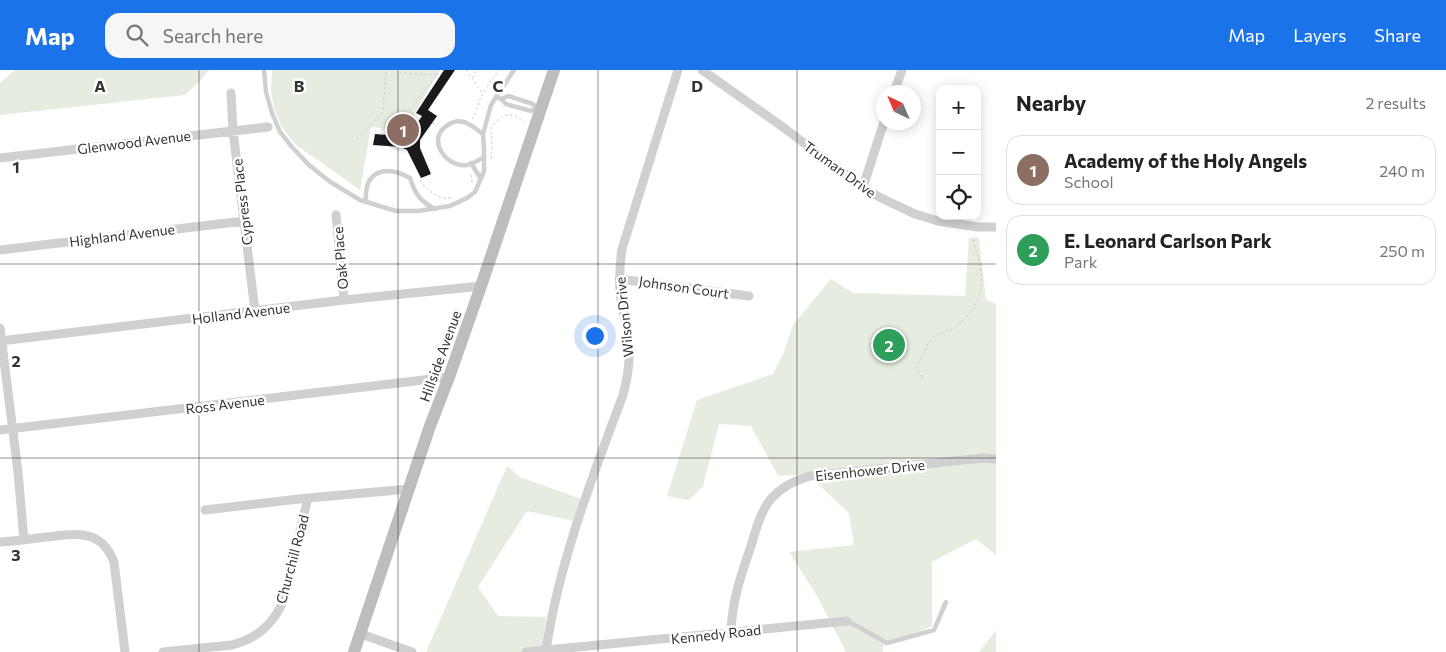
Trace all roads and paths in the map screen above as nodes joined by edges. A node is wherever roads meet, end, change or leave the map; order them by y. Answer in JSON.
{"nodes":[{"id":1,"x":264,"y":70,"type":"edge"},
{"id":2,"x":386,"y":70,"type":"edge"},
{"id":3,"x":439,"y":70,"type":"edge"},
{"id":4,"x":466,"y":70,"type":"edge"},
{"id":5,"x":477,"y":70,"type":"edge"},
{"id":6,"x":499,"y":70,"type":"edge"},
{"id":7,"x":514,"y":70,"type":"edge"},
{"id":8,"x":554,"y":70,"type":"edge"},
{"id":9,"x":678,"y":70,"type":"edge"},
{"id":10,"x":702,"y":70,"type":"edge"},
{"id":11,"x":902,"y":70,"type":"edge"},
{"id":12,"x":396,"y":73,"type":"dead end"},
{"id":13,"x":437,"y":75,"type":"junction"},
{"id":14,"x":472,"y":78,"type":"junction"},
{"id":15,"x":897,"y":85,"type":"edge"},
{"id":16,"x":231,"y":93,"type":"dead end"},
{"id":17,"x":483,"y":94,"type":"junction"},
{"id":18,"x":498,"y":98,"type":"junction"},
{"id":19,"x":539,"y":108,"type":"junction"},
{"id":20,"x":470,"y":120,"type":"dead end"},
{"id":21,"x":442,"y":121,"type":"dead end"},
{"id":22,"x":524,"y":122,"type":"dead end"},
{"id":23,"x":432,"y":123,"type":"dead end"},
{"id":24,"x":268,"y":127,"type":"dead end"},
{"id":25,"x":881,"y":130,"type":"edge"},
{"id":26,"x":233,"y":131,"type":"junction"},
{"id":27,"x":381,"y":134,"type":"dead end"},
{"id":28,"x":483,"y":134,"type":"junction"},
{"id":29,"x":357,"y":139,"type":"dead end"},
{"id":30,"x":484,"y":157,"type":"junction"},
{"id":31,"x":0,"y":158,"type":"edge"},
{"id":32,"x":471,"y":164,"type":"junction"},
{"id":33,"x":489,"y":164,"type":"dead end"},
{"id":34,"x":470,"y":174,"type":"dead end"},
{"id":35,"x":481,"y":179,"type":"junction"},
{"id":36,"x":420,"y":180,"type":"dead end"},
{"id":37,"x":472,"y":184,"type":"dead end"},
{"id":38,"x":862,"y":187,"type":"junction"},
{"id":39,"x":457,"y":196,"type":"dead end"},
{"id":40,"x":366,"y":202,"type":"junction"},
{"id":41,"x":436,"y":209,"type":"junction"},
{"id":42,"x":336,"y":215,"type":"dead end"},
{"id":43,"x":244,"y":221,"type":"junction"},
{"id":44,"x":972,"y":227,"type":"junction"},
{"id":45,"x":996,"y":227,"type":"edge"},
{"id":46,"x":0,"y":250,"type":"edge"},
{"id":47,"x":619,"y":278,"type":"junction"},
{"id":48,"x":481,"y":286,"type":"junction"},
{"id":49,"x":749,"y":296,"type":"dead end"},
{"id":50,"x":344,"y":300,"type":"junction"},
{"id":51,"x":255,"y":311,"type":"junction"},
{"id":52,"x":0,"y":328,"type":"edge"},
{"id":53,"x":1,"y":341,"type":"edge"},
{"id":54,"x":449,"y":377,"type":"junction"},
{"id":55,"x":922,"y":379,"type":"dead end"},
{"id":56,"x":12,"y":429,"type":"junction"},
{"id":57,"x":0,"y":430,"type":"edge"},
{"id":58,"x":996,"y":459,"type":"edge"},
{"id":59,"x":409,"y":489,"type":"junction"},
{"id":60,"x":308,"y":498,"type":"junction"},
{"id":61,"x":205,"y":510,"type":"dead end"},
{"id":62,"x":24,"y":540,"type":"junction"},
{"id":63,"x":0,"y":542,"type":"edge"},
{"id":64,"x":946,"y":602,"type":"dead end"},
{"id":65,"x":846,"y":621,"type":"joint"},
{"id":66,"x":731,"y":632,"type":"junction"},
{"id":67,"x":361,"y":634,"type":"junction"},
{"id":68,"x":546,"y":650,"type":"junction"},
{"id":69,"x":125,"y":652,"type":"edge"},
{"id":70,"x":162,"y":652,"type":"edge"},
{"id":71,"x":354,"y":652,"type":"edge"},
{"id":72,"x":412,"y":652,"type":"edge"},
{"id":73,"x":526,"y":652,"type":"edge"}],
"edges":[{"from":1,"to":40,"type":"lane"},
{"from":2,"to":29,"type":"path"},
{"from":3,"to":13,"type":"path"},
{"from":4,"to":14,"type":"path"},
{"from":5,"to":14,"type":"path"},
{"from":6,"to":17,"type":"path"},
{"from":7,"to":18,"type":"lane"},
{"from":8,"to":19,"type":"main road","name":"Hillside Avenue"},
{"from":9,"to":47,"type":"street","name":"Wilson Drive"},
{"from":10,"to":38,"type":"street","name":"Truman Drive"},
{"from":11,"to":15,"type":"street"},
{"from":12,"to":13,"type":"path"},
{"from":13,"to":27,"type":"path"},
{"from":14,"to":17,"type":"path"},
{"from":16,"to":26,"type":"street","name":"Cypress Place"},
{"from":17,"to":20,"type":"path"},
{"from":18,"to":19,"type":"lane"},
{"from":18,"to":19,"type":"lane"},
{"from":18,"to":28,"type":"lane"},
{"from":19,"to":48,"type":"main road","name":"Hillside Avenue"},
{"from":21,"to":23,"type":"path"},
{"from":22,"to":33,"type":"path"},
{"from":24,"to":26,"type":"street","name":"Glenwood Avenue"},
{"from":25,"to":38,"type":"street"},
{"from":26,"to":31,"type":"street","name":"Glenwood Avenue"},
{"from":26,"to":43,"type":"street","name":"Cypress Place"},
{"from":28,"to":30,"type":"lane"},
{"from":28,"to":32,"type":"lane"},
{"from":30,"to":32,"type":"lane"},
{"from":30,"to":35,"type":"lane"},
{"from":32,"to":35,"type":"lane"},
{"from":34,"to":37,"type":"path"},
{"from":35,"to":41,"type":"lane"},
{"from":36,"to":39,"type":"path"},
{"from":38,"to":44,"type":"street","name":"Truman Drive"},
{"from":40,"to":41,"type":"lane"},
{"from":40,"to":41,"type":"lane"},
{"from":42,"to":50,"type":"street","name":"Oak Place"},
{"from":43,"to":46,"type":"street","name":"Highland Avenue"},
{"from":43,"to":51,"type":"street","name":"Cypress Place"},
{"from":44,"to":45,"type":"street","name":"Truman Drive"},
{"from":44,"to":55,"type":"path"},
{"from":47,"to":49,"type":"street","name":"Johnson Court"},
{"from":47,"to":68,"type":"street","name":"Wilson Drive"},
{"from":48,"to":50,"type":"street","name":"Holland Avenue"},
{"from":48,"to":54,"type":"main road","name":"Hillside Avenue"},
{"from":50,"to":51,"type":"street","name":"Holland Avenue"},
{"from":51,"to":53,"type":"street","name":"Holland Avenue"},
{"from":52,"to":53,"type":"street"},
{"from":53,"to":56,"type":"street"},
{"from":54,"to":56,"type":"street","name":"Ross Avenue"},
{"from":54,"to":59,"type":"main road","name":"Hillside Avenue"},
{"from":56,"to":57,"type":"street","name":"Ross Avenue"},
{"from":56,"to":62,"type":"street"},
{"from":58,"to":66,"type":"street","name":"Eisenhower Drive"},
{"from":59,"to":60,"type":"street"},
{"from":59,"to":67,"type":"main road","name":"Hillside Avenue"},
{"from":60,"to":61,"type":"street"},
{"from":60,"to":70,"type":"street","name":"Churchill Road"},
{"from":62,"to":63,"type":"street"},
{"from":62,"to":69,"type":"street"},
{"from":64,"to":65,"type":"lane"},
{"from":65,"to":66,"type":"street","name":"Kennedy Road"},
{"from":66,"to":68,"type":"street","name":"Kennedy Road"},
{"from":67,"to":71,"type":"main road","name":"Hillside Avenue"},
{"from":67,"to":72,"type":"street"},
{"from":68,"to":73,"type":"street","name":"Kennedy Road"}]}
